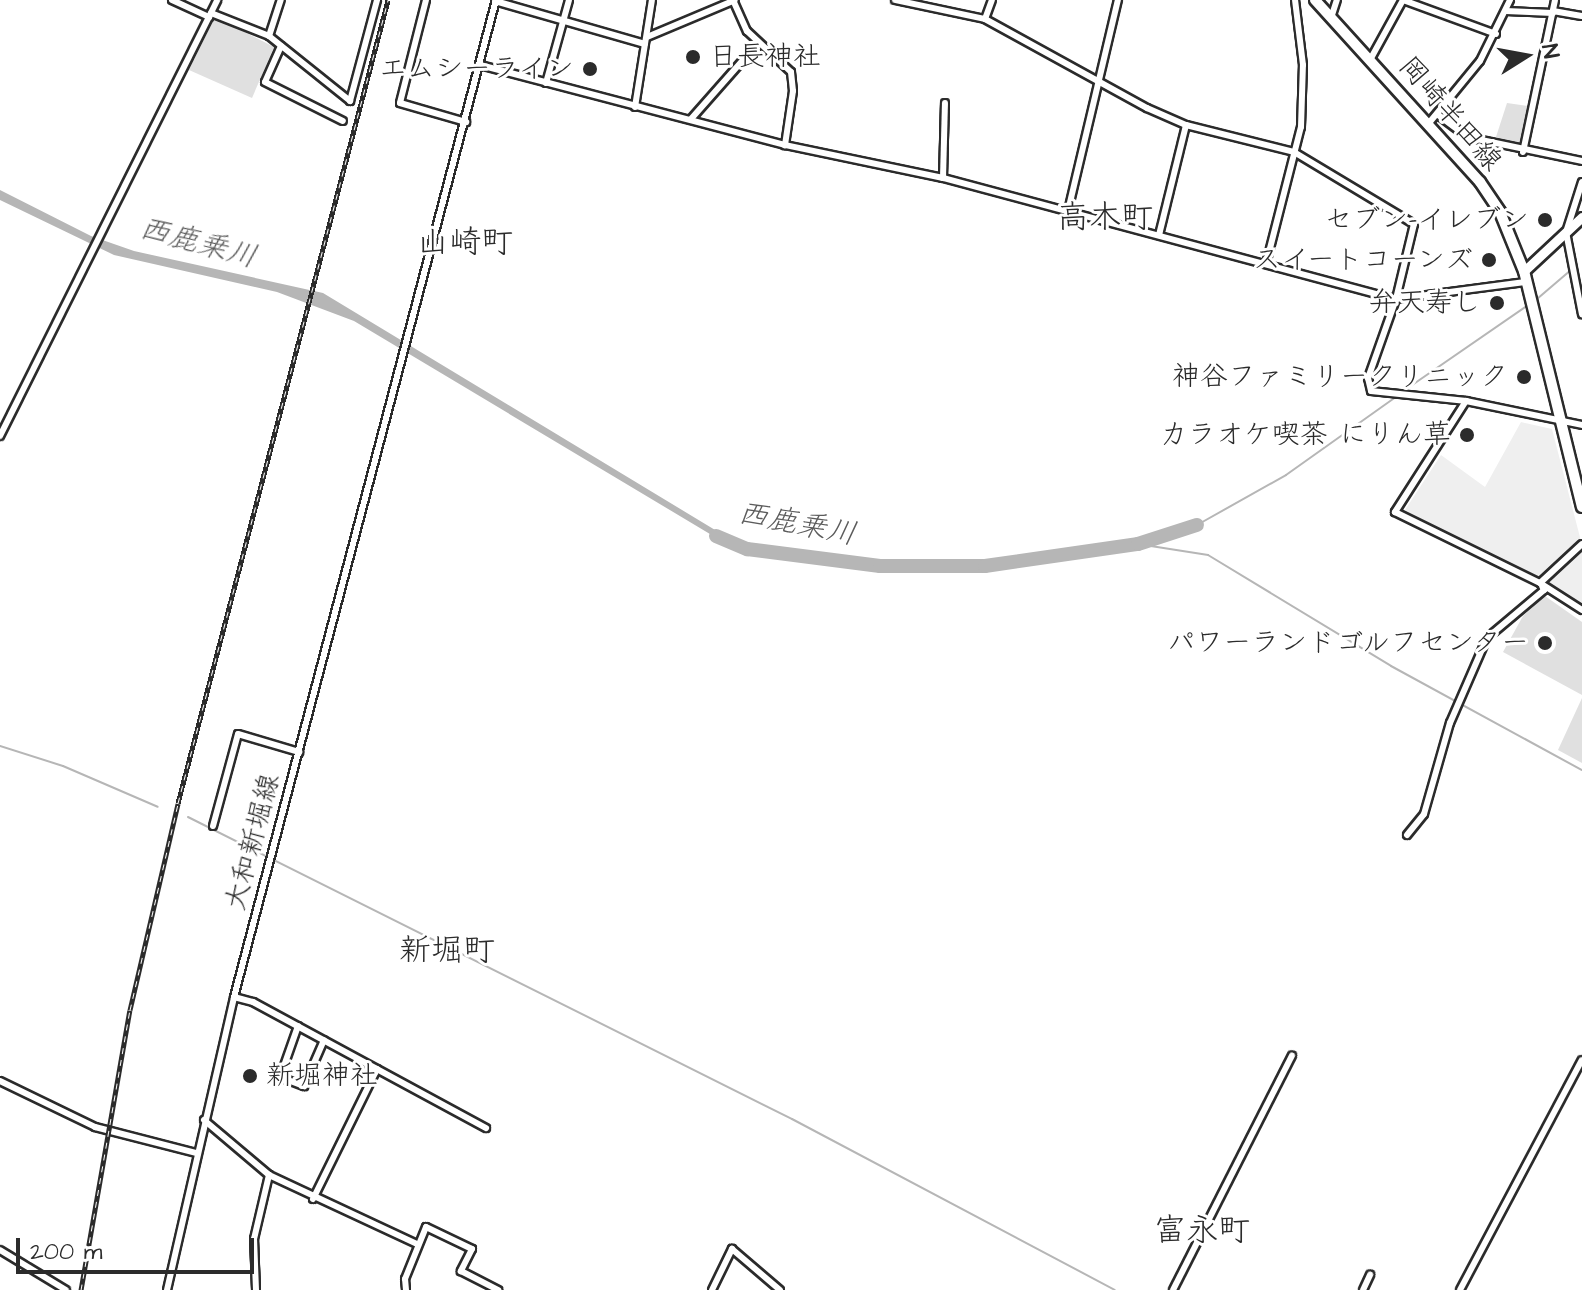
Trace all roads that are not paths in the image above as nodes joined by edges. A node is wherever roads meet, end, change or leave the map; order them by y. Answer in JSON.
{"nodes":[{"id":1,"x":172,"y":0,"type":"edge"},
{"id":2,"x":217,"y":0,"type":"edge"},
{"id":3,"x":281,"y":0,"type":"edge"},
{"id":4,"x":377,"y":0,"type":"edge"},
{"id":5,"x":426,"y":0,"type":"edge"},
{"id":6,"x":495,"y":0,"type":"edge"},
{"id":7,"x":569,"y":0,"type":"edge"},
{"id":8,"x":652,"y":0,"type":"edge"},
{"id":9,"x":734,"y":0,"type":"edge"},
{"id":10,"x":895,"y":0,"type":"edge"},
{"id":11,"x":992,"y":0,"type":"edge"},
{"id":12,"x":1118,"y":0,"type":"edge"},
{"id":13,"x":1295,"y":0,"type":"edge"},
{"id":14,"x":1315,"y":0,"type":"edge"},
{"id":15,"x":1337,"y":0,"type":"edge"},
{"id":16,"x":1403,"y":0,"type":"edge"},
{"id":17,"x":1510,"y":0,"type":"edge"},
{"id":18,"x":1555,"y":0,"type":"edge"},
{"id":19,"x":1506,"y":11,"type":"junction"},
{"id":20,"x":1553,"y":12,"type":"junction"},
{"id":21,"x":210,"y":15,"type":"junction"},
{"id":22,"x":1582,"y":16,"type":"edge"},
{"id":23,"x":1331,"y":18,"type":"junction"},
{"id":24,"x":985,"y":19,"type":"junction"},
{"id":25,"x":563,"y":23,"type":"junction"},
{"id":26,"x":1496,"y":34,"type":"junction"},
{"id":27,"x":269,"y":36,"type":"junction"},
{"id":28,"x":646,"y":40,"type":"junction"},
{"id":29,"x":758,"y":43,"type":"junction"},
{"id":30,"x":281,"y":46,"type":"junction"},
{"id":31,"x":1370,"y":60,"type":"junction"},
{"id":32,"x":480,"y":65,"type":"junction"},
{"id":33,"x":546,"y":83,"type":"junction"},
{"id":34,"x":1100,"y":84,"type":"junction"},
{"id":35,"x":945,"y":103,"type":"dead end"},
{"id":36,"x":635,"y":107,"type":"junction"},
{"id":37,"x":1437,"y":114,"type":"junction"},
{"id":38,"x":691,"y":119,"type":"junction"},
{"id":39,"x":343,"y":121,"type":"dead end"},
{"id":40,"x":466,"y":122,"type":"junction"},
{"id":41,"x":1429,"y":123,"type":"junction"},
{"id":42,"x":1186,"y":125,"type":"junction"},
{"id":43,"x":785,"y":145,"type":"junction"},
{"id":44,"x":1294,"y":152,"type":"junction"},
{"id":45,"x":1523,"y":152,"type":"junction"},
{"id":46,"x":1582,"y":161,"type":"edge"},
{"id":47,"x":943,"y":178,"type":"junction"},
{"id":48,"x":1582,"y":182,"type":"edge"},
{"id":49,"x":1068,"y":211,"type":"junction"},
{"id":50,"x":1582,"y":217,"type":"edge"},
{"id":51,"x":1566,"y":232,"type":"junction"},
{"id":52,"x":1159,"y":235,"type":"junction"},
{"id":53,"x":1266,"y":264,"type":"junction"},
{"id":54,"x":1525,"y":276,"type":"junction"},
{"id":55,"x":1396,"y":299,"type":"junction"},
{"id":56,"x":1582,"y":314,"type":"edge"},
{"id":57,"x":1466,"y":401,"type":"junction"},
{"id":58,"x":1560,"y":422,"type":"junction"},
{"id":59,"x":1582,"y":425,"type":"edge"},
{"id":60,"x":0,"y":436,"type":"edge"},
{"id":61,"x":1579,"y":484,"type":"edge"},
{"id":62,"x":1582,"y":507,"type":"edge"},
{"id":63,"x":1582,"y":544,"type":"edge"},
{"id":64,"x":1540,"y":583,"type":"junction"},
{"id":65,"x":1582,"y":610,"type":"edge"},
{"id":66,"x":299,"y":752,"type":"junction"},
{"id":67,"x":213,"y":826,"type":"dead end"},
{"id":68,"x":1407,"y":835,"type":"dead end"},
{"id":69,"x":234,"y":997,"type":"junction"},
{"id":70,"x":298,"y":1026,"type":"junction"},
{"id":71,"x":324,"y":1040,"type":"junction"},
{"id":72,"x":1292,"y":1055,"type":"dead end"},
{"id":73,"x":1582,"y":1060,"type":"edge"},
{"id":74,"x":377,"y":1069,"type":"junction"},
{"id":75,"x":0,"y":1081,"type":"edge"},
{"id":76,"x":204,"y":1120,"type":"junction"},
{"id":77,"x":486,"y":1128,"type":"dead end"},
{"id":78,"x":196,"y":1153,"type":"junction"},
{"id":79,"x":269,"y":1175,"type":"junction"},
{"id":80,"x":313,"y":1199,"type":"junction"},
{"id":81,"x":417,"y":1244,"type":"junction"},
{"id":82,"x":0,"y":1250,"type":"edge"},
{"id":83,"x":1370,"y":1275,"type":"dead end"},
{"id":84,"x":66,"y":1290,"type":"edge"},
{"id":85,"x":167,"y":1290,"type":"edge"},
{"id":86,"x":256,"y":1290,"type":"edge"},
{"id":87,"x":406,"y":1290,"type":"edge"},
{"id":88,"x":498,"y":1290,"type":"edge"},
{"id":89,"x":712,"y":1290,"type":"edge"},
{"id":90,"x":780,"y":1290,"type":"edge"},
{"id":91,"x":1173,"y":1290,"type":"edge"},
{"id":92,"x":1363,"y":1290,"type":"edge"},
{"id":93,"x":1460,"y":1290,"type":"edge"}],
"edges":[{"from":1,"to":21,"type":"street"},
{"from":2,"to":21,"type":"street"},
{"from":3,"to":27,"type":"street"},
{"from":4,"to":30,"type":"street"},
{"from":5,"to":40,"type":"street"},
{"from":6,"to":25,"type":"street"},
{"from":6,"to":32,"type":"street","name":"大和新堀線"},
{"from":7,"to":25,"type":"street"},
{"from":8,"to":28,"type":"street"},
{"from":9,"to":28,"type":"street"},
{"from":9,"to":29,"type":"street"},
{"from":10,"to":24,"type":"street"},
{"from":11,"to":24,"type":"street"},
{"from":12,"to":34,"type":"street"},
{"from":13,"to":44,"type":"street"},
{"from":14,"to":23,"type":"main road","name":"岡崎半田線"},
{"from":15,"to":23,"type":"street"},
{"from":16,"to":26,"type":"street"},
{"from":16,"to":31,"type":"street"},
{"from":17,"to":19,"type":"street"},
{"from":18,"to":20,"type":"street"},
{"from":19,"to":20,"type":"street"},
{"from":19,"to":26,"type":"street"},
{"from":20,"to":22,"type":"street"},
{"from":20,"to":45,"type":"street"},
{"from":21,"to":27,"type":"street"},
{"from":21,"to":60,"type":"street"},
{"from":23,"to":31,"type":"main road","name":"岡崎半田線"},
{"from":24,"to":34,"type":"street"},
{"from":25,"to":28,"type":"street"},
{"from":25,"to":33,"type":"street"},
{"from":26,"to":37,"type":"street"},
{"from":27,"to":30,"type":"street"},
{"from":28,"to":36,"type":"street"},
{"from":29,"to":38,"type":"street"},
{"from":29,"to":43,"type":"street"},
{"from":30,"to":39,"type":"street"},
{"from":31,"to":41,"type":"main road","name":"岡崎半田線"},
{"from":32,"to":33,"type":"street"},
{"from":32,"to":40,"type":"street","name":"大和新堀線"},
{"from":33,"to":36,"type":"street"},
{"from":34,"to":42,"type":"street"},
{"from":34,"to":49,"type":"street"},
{"from":35,"to":47,"type":"street"},
{"from":36,"to":38,"type":"street"},
{"from":37,"to":41,"type":"street"},
{"from":37,"to":45,"type":"street"},
{"from":38,"to":43,"type":"street"},
{"from":40,"to":66,"type":"street","name":"大和新堀線"},
{"from":41,"to":54,"type":"main road","name":"岡崎半田線"},
{"from":42,"to":44,"type":"street"},
{"from":42,"to":52,"type":"street"},
{"from":43,"to":47,"type":"street"},
{"from":44,"to":53,"type":"street"},
{"from":44,"to":55,"type":"street"},
{"from":45,"to":46,"type":"street"},
{"from":47,"to":49,"type":"street"},
{"from":48,"to":51,"type":"street"},
{"from":49,"to":52,"type":"street"},
{"from":50,"to":51,"type":"street"},
{"from":51,"to":54,"type":"street"},
{"from":51,"to":56,"type":"street"},
{"from":52,"to":53,"type":"street"},
{"from":53,"to":55,"type":"street"},
{"from":54,"to":55,"type":"street"},
{"from":54,"to":58,"type":"main road","name":"岡崎半田線"},
{"from":55,"to":57,"type":"street"},
{"from":57,"to":58,"type":"street"},
{"from":57,"to":64,"type":"street"},
{"from":58,"to":59,"type":"street"},
{"from":58,"to":61,"type":"main road","name":"岡崎半田線"},
{"from":61,"to":62,"type":"main road","name":"岡崎半田線"},
{"from":63,"to":64,"type":"street"},
{"from":64,"to":65,"type":"street"},
{"from":64,"to":68,"type":"street"},
{"from":66,"to":67,"type":"street"},
{"from":66,"to":69,"type":"street","name":"大和新堀線"},
{"from":69,"to":70,"type":"street"},
{"from":69,"to":76,"type":"street","name":"大和新堀線"},
{"from":70,"to":71,"type":"street"},
{"from":70,"to":71,"type":"street"},
{"from":71,"to":74,"type":"street"},
{"from":72,"to":91,"type":"street"},
{"from":73,"to":93,"type":"street"},
{"from":74,"to":77,"type":"street"},
{"from":74,"to":80,"type":"street"},
{"from":75,"to":78,"type":"street"},
{"from":76,"to":78,"type":"street","name":"大和新堀線"},
{"from":76,"to":79,"type":"street"},
{"from":78,"to":85,"type":"street","name":"大和新堀線"},
{"from":79,"to":80,"type":"street"},
{"from":79,"to":86,"type":"street"},
{"from":80,"to":81,"type":"street"},
{"from":81,"to":87,"type":"street"},
{"from":81,"to":88,"type":"street"},
{"from":82,"to":84,"type":"street"},
{"from":83,"to":92,"type":"street"},
{"from":89,"to":90,"type":"street"}]}
